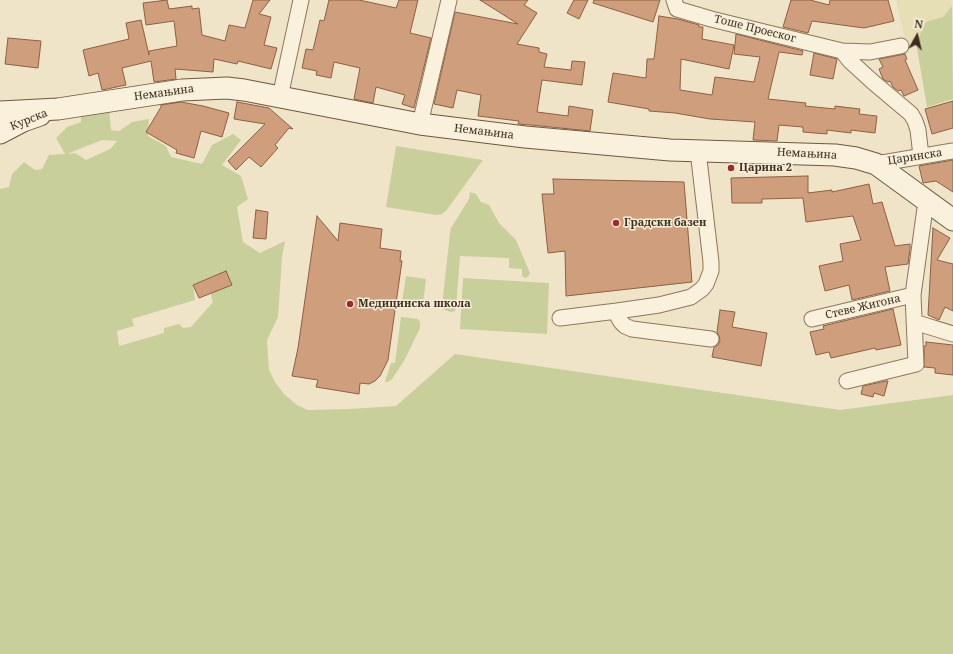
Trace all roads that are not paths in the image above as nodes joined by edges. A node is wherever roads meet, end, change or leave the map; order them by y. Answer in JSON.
{"nodes":[{"id":1,"x":301,"y":0,"type":"edge"},
{"id":2,"x":449,"y":0,"type":"edge"},
{"id":3,"x":674,"y":0,"type":"edge"},
{"id":4,"x":901,"y":46,"type":"dead end"},
{"id":5,"x":842,"y":51,"type":"junction"},
{"id":6,"x":280,"y":97,"type":"junction"},
{"id":7,"x":58,"y":109,"type":"junction"},
{"id":8,"x":0,"y":112,"type":"edge"},
{"id":9,"x":420,"y":124,"type":"junction"},
{"id":10,"x":0,"y":133,"type":"edge"},
{"id":11,"x":698,"y":151,"type":"junction"},
{"id":12,"x":953,"y":151,"type":"edge"},
{"id":13,"x":921,"y":156,"type":"junction"},
{"id":14,"x":876,"y":164,"type":"junction"},
{"id":15,"x":926,"y":201,"type":"junction"},
{"id":16,"x":953,"y":220,"type":"edge"},
{"id":17,"x":914,"y":295,"type":"junction"},
{"id":18,"x":617,"y":311,"type":"junction"},
{"id":19,"x":560,"y":318,"type":"dead end"},
{"id":20,"x":812,"y":319,"type":"dead end"},
{"id":21,"x":914,"y":322,"type":"junction"},
{"id":22,"x":953,"y":334,"type":"edge"},
{"id":23,"x":711,"y":339,"type":"dead end"},
{"id":24,"x":847,"y":380,"type":"dead end"}],
"edges":[{"from":1,"to":6,"type":"street"},
{"from":2,"to":9,"type":"street"},
{"from":3,"to":5,"type":"street","name":"Тоше Проеског"},
{"from":4,"to":5,"type":"street","name":"Тоше Проеског"},
{"from":5,"to":13,"type":"street"},
{"from":6,"to":7,"type":"main road","name":"Немањина"},
{"from":6,"to":9,"type":"main road","name":"Немањина"},
{"from":7,"to":8,"type":"main road","name":"Немањина"},
{"from":7,"to":10,"type":"main road","name":"Курска"},
{"from":9,"to":11,"type":"main road","name":"Немањина"},
{"from":11,"to":14,"type":"main road","name":"Немањина"},
{"from":11,"to":18,"type":"street"},
{"from":12,"to":13,"type":"street","name":"Царинска"},
{"from":13,"to":14,"type":"street","name":"Царинска"},
{"from":14,"to":15,"type":"main road","name":"Немањина"},
{"from":15,"to":16,"type":"main road","name":"Немањина"},
{"from":15,"to":17,"type":"street"},
{"from":17,"to":20,"type":"street","name":"Стеве Жигона"},
{"from":17,"to":21,"type":"street"},
{"from":18,"to":19,"type":"street"},
{"from":18,"to":23,"type":"street"},
{"from":21,"to":22,"type":"street"},
{"from":21,"to":24,"type":"street"}]}
